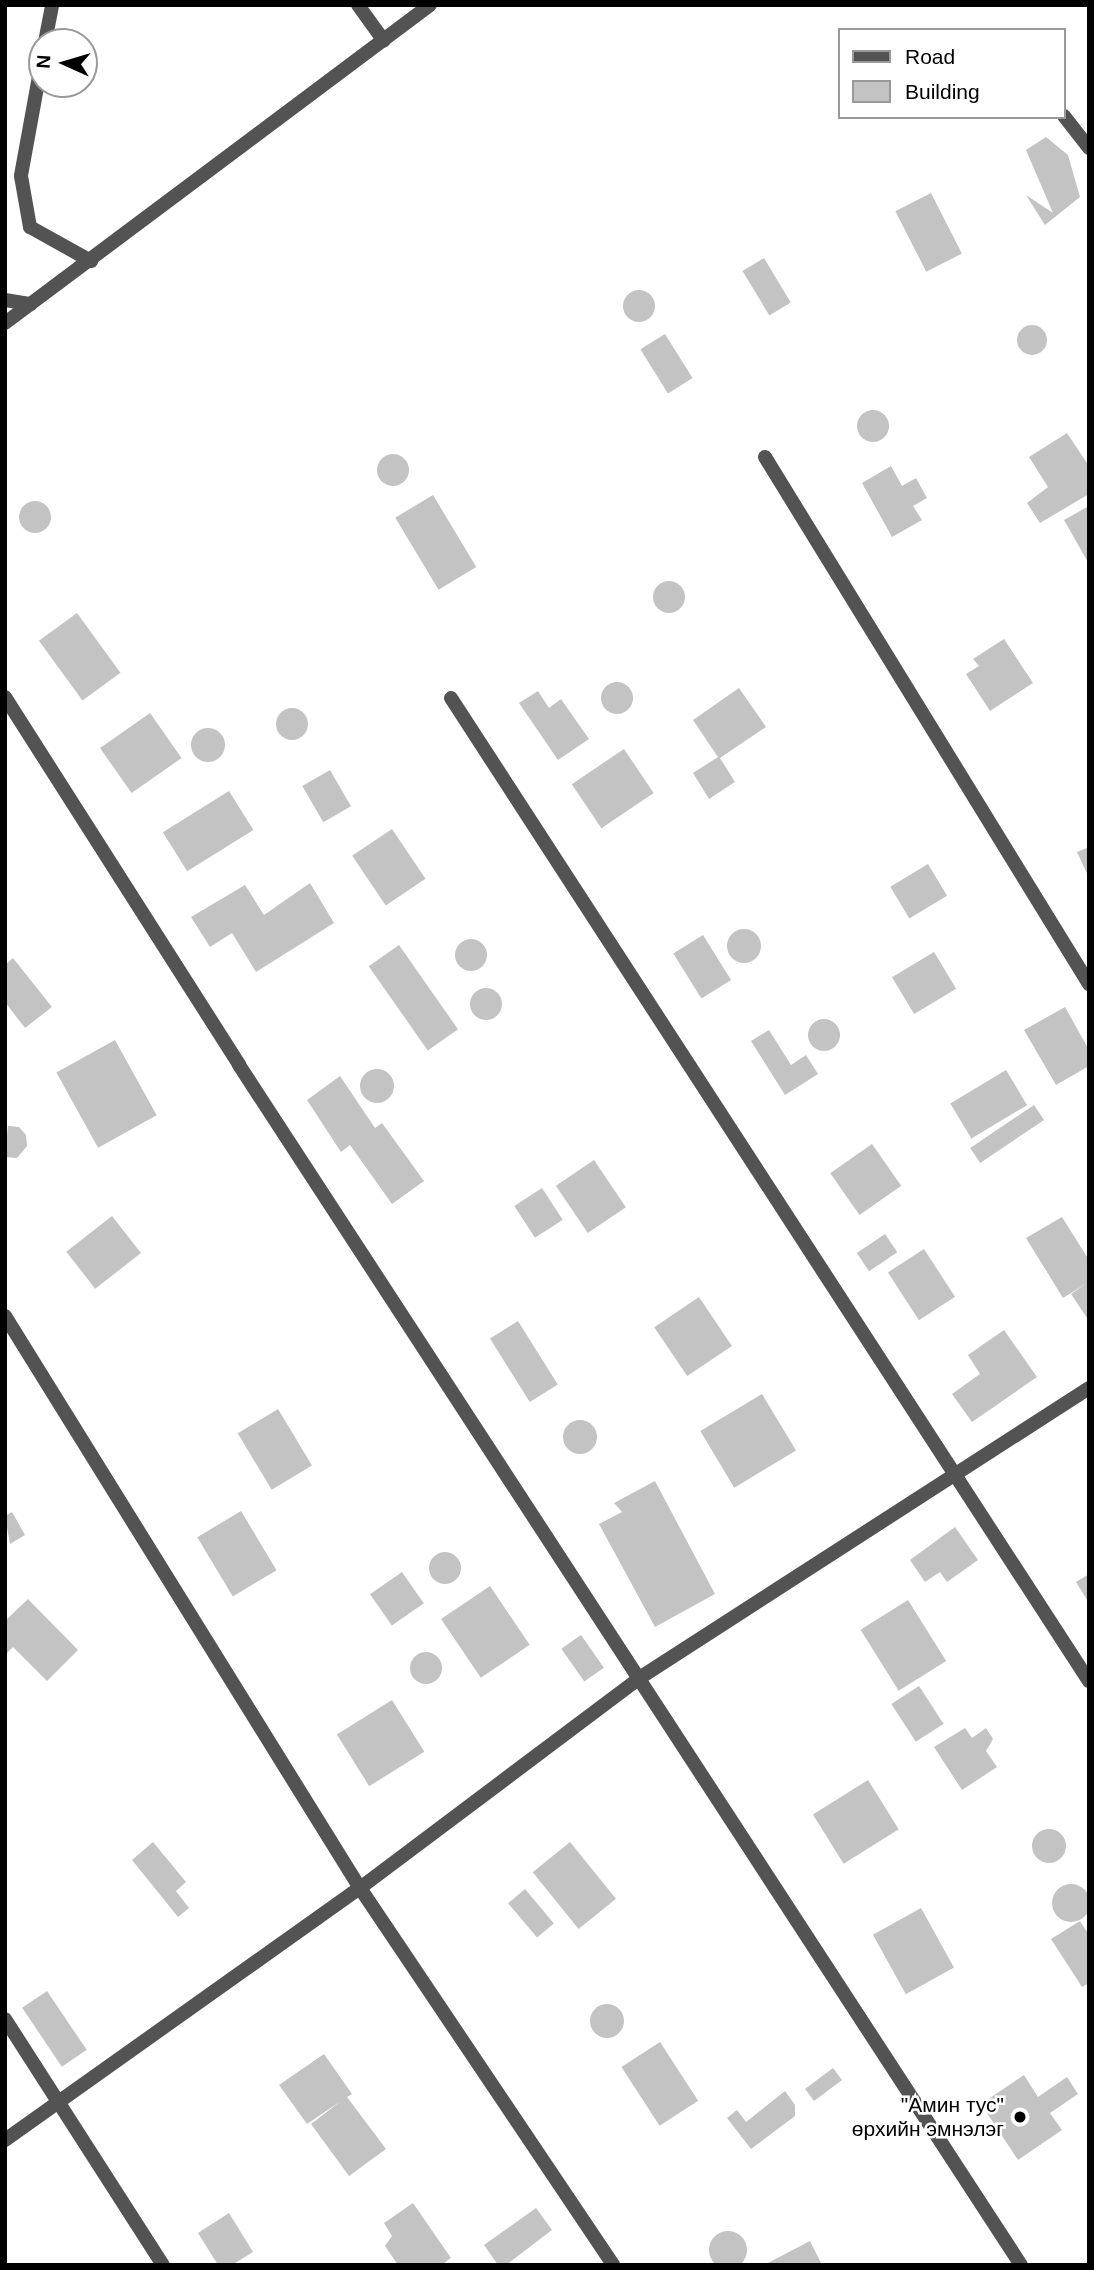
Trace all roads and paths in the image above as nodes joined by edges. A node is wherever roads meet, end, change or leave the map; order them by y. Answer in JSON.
{"nodes":[{"id":1,"x":52,"y":5,"type":"edge"},
{"id":2,"x":358,"y":5,"type":"edge"},
{"id":3,"x":430,"y":5,"type":"edge"},
{"id":4,"x":48,"y":28,"type":"edge"},
{"id":5,"x":384,"y":41,"type":"junction"},
{"id":6,"x":35,"y":98,"type":"edge"},
{"id":7,"x":1066,"y":119,"type":"edge"},
{"id":8,"x":1089,"y":148,"type":"edge"},
{"id":9,"x":91,"y":261,"type":"junction"},
{"id":10,"x":5,"y":300,"type":"edge"},
{"id":11,"x":31,"y":304,"type":"junction"},
{"id":12,"x":5,"y":323,"type":"edge"},
{"id":13,"x":765,"y":457,"type":"dead end"},
{"id":14,"x":5,"y":697,"type":"edge"},
{"id":15,"x":450,"y":698,"type":"dead end"},
{"id":16,"x":1089,"y":984,"type":"edge"},
{"id":17,"x":5,"y":1316,"type":"edge"},
{"id":18,"x":1089,"y":1388,"type":"edge"},
{"id":19,"x":957,"y":1477,"type":"junction"},
{"id":20,"x":641,"y":1677,"type":"junction"},
{"id":21,"x":1089,"y":1681,"type":"edge"},
{"id":22,"x":360,"y":1888,"type":"junction"},
{"id":23,"x":5,"y":2019,"type":"edge"},
{"id":24,"x":60,"y":2101,"type":"junction"},
{"id":25,"x":5,"y":2140,"type":"edge"},
{"id":26,"x":163,"y":2265,"type":"edge"},
{"id":27,"x":613,"y":2265,"type":"edge"},
{"id":28,"x":1021,"y":2265,"type":"edge"}],
"edges":[{"from":1,"to":4,"type":"street"},
{"from":2,"to":5,"type":"street"},
{"from":3,"to":5,"type":"street"},
{"from":5,"to":9,"type":"street"},
{"from":6,"to":9,"type":"street"},
{"from":7,"to":8,"type":"street"},
{"from":9,"to":11,"type":"street"},
{"from":10,"to":11,"type":"street"},
{"from":11,"to":12,"type":"street"},
{"from":13,"to":16,"type":"street"},
{"from":14,"to":20,"type":"street"},
{"from":15,"to":19,"type":"street"},
{"from":17,"to":22,"type":"street"},
{"from":18,"to":19,"type":"street"},
{"from":19,"to":20,"type":"street"},
{"from":19,"to":21,"type":"street"},
{"from":20,"to":22,"type":"street"},
{"from":20,"to":28,"type":"street"},
{"from":22,"to":24,"type":"street"},
{"from":22,"to":27,"type":"street"},
{"from":23,"to":24,"type":"street"},
{"from":24,"to":25,"type":"street"},
{"from":24,"to":26,"type":"street"}]}
